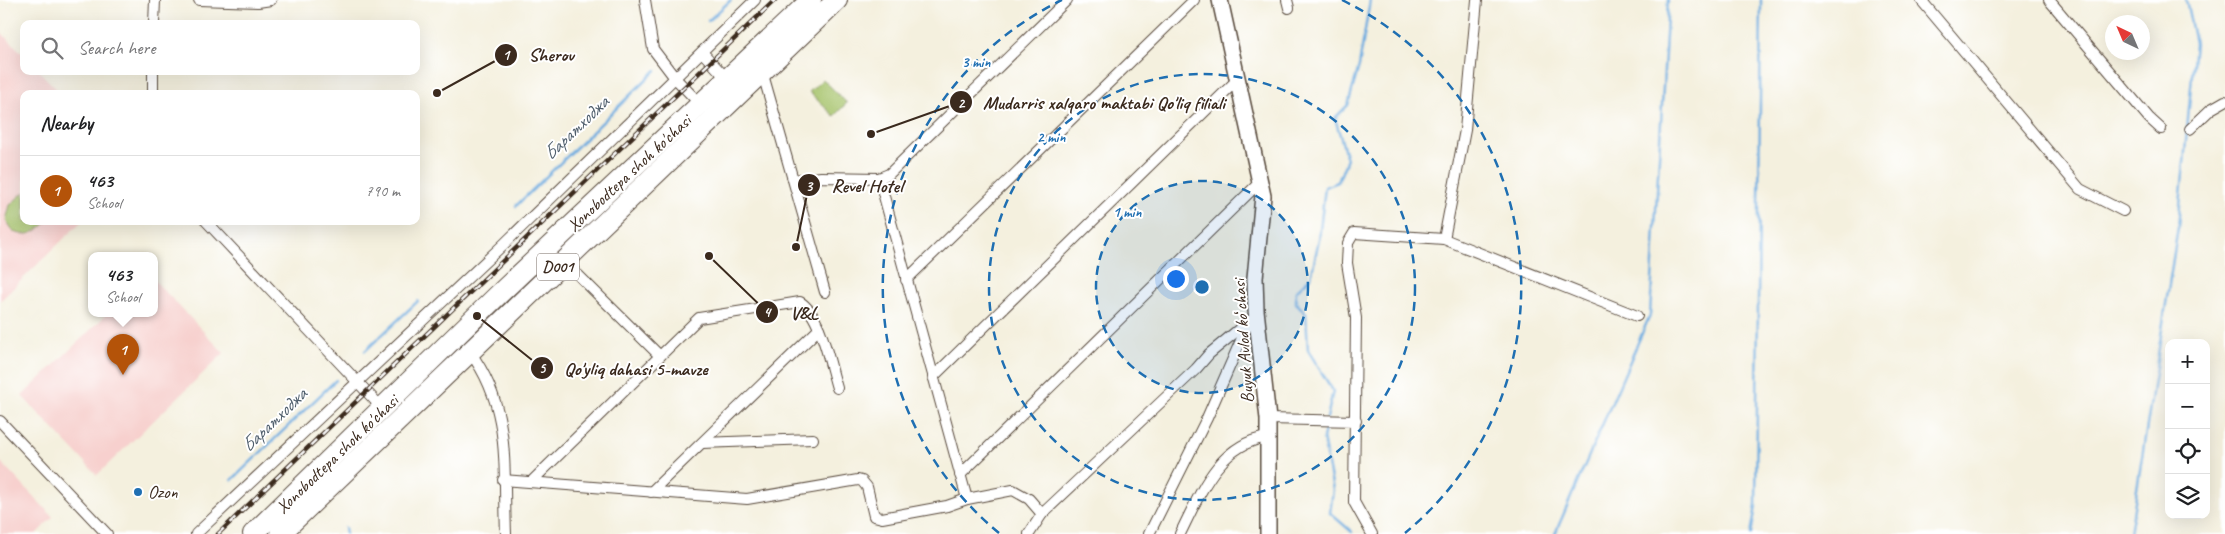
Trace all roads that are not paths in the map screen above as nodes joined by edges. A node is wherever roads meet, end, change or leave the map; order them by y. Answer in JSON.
{"nodes":[{"id":1,"x":155,"y":0,"type":"edge"},
{"id":2,"x":199,"y":0,"type":"edge"},
{"id":3,"x":271,"y":0,"type":"edge"},
{"id":4,"x":645,"y":0,"type":"edge"},
{"id":5,"x":755,"y":0,"type":"edge"},
{"id":6,"x":810,"y":0,"type":"edge"},
{"id":7,"x":837,"y":0,"type":"edge"},
{"id":8,"x":1067,"y":0,"type":"edge"},
{"id":9,"x":1194,"y":0,"type":"edge"},
{"id":10,"x":1220,"y":0,"type":"edge"},
{"id":11,"x":1477,"y":0,"type":"edge"},
{"id":12,"x":1921,"y":0,"type":"edge"},
{"id":13,"x":2049,"y":0,"type":"edge"},
{"id":14,"x":154,"y":20,"type":"edge"},
{"id":15,"x":702,"y":52,"type":"junction"},
{"id":16,"x":762,"y":71,"type":"junction"},
{"id":17,"x":153,"y":75,"type":"edge"},
{"id":18,"x":674,"y":78,"type":"junction"},
{"id":19,"x":727,"y":78,"type":"junction"},
{"id":20,"x":1236,"y":82,"type":"junction"},
{"id":21,"x":153,"y":90,"type":"edge"},
{"id":22,"x":2225,"y":101,"type":"edge"},
{"id":23,"x":701,"y":105,"type":"junction"},
{"id":24,"x":2161,"y":129,"type":"dead end"},
{"id":25,"x":2190,"y":129,"type":"dead end"},
{"id":26,"x":879,"y":178,"type":"junction"},
{"id":27,"x":794,"y":180,"type":"junction"},
{"id":28,"x":1260,"y":182,"type":"junction"},
{"id":29,"x":2124,"y":211,"type":"dead end"},
{"id":30,"x":210,"y":225,"type":"edge"},
{"id":31,"x":1444,"y":239,"type":"junction"},
{"id":32,"x":564,"y":261,"type":"junction"},
{"id":33,"x":906,"y":280,"type":"junction"},
{"id":34,"x":826,"y":292,"type":"dead end"},
{"id":35,"x":1253,"y":316,"type":"junction"},
{"id":36,"x":1637,"y":316,"type":"dead end"},
{"id":37,"x":819,"y":329,"type":"junction"},
{"id":38,"x":470,"y":352,"type":"junction"},
{"id":39,"x":660,"y":356,"type":"junction"},
{"id":40,"x":932,"y":377,"type":"junction"},
{"id":41,"x":358,"y":382,"type":"junction"},
{"id":42,"x":837,"y":388,"type":"dead end"},
{"id":43,"x":383,"y":409,"type":"junction"},
{"id":44,"x":1268,"y":419,"type":"junction"},
{"id":45,"x":0,"y":421,"type":"edge"},
{"id":46,"x":1356,"y":421,"type":"junction"},
{"id":47,"x":1268,"y":437,"type":"junction"},
{"id":48,"x":813,"y":439,"type":"dead end"},
{"id":49,"x":702,"y":443,"type":"junction"},
{"id":50,"x":960,"y":475,"type":"junction"},
{"id":51,"x":503,"y":480,"type":"junction"},
{"id":52,"x":531,"y":482,"type":"junction"},
{"id":53,"x":651,"y":492,"type":"junction"},
{"id":54,"x":966,"y":499,"type":"junction"},
{"id":55,"x":1042,"y":514,"type":"junction"},
{"id":56,"x":108,"y":534,"type":"edge"},
{"id":57,"x":196,"y":534,"type":"edge"},
{"id":58,"x":253,"y":534,"type":"edge"},
{"id":59,"x":280,"y":534,"type":"edge"},
{"id":60,"x":506,"y":534,"type":"edge"},
{"id":61,"x":1028,"y":534,"type":"edge"},
{"id":62,"x":1149,"y":534,"type":"edge"},
{"id":63,"x":1180,"y":534,"type":"edge"},
{"id":64,"x":1268,"y":534,"type":"edge"},
{"id":65,"x":1372,"y":534,"type":"edge"}],
"edges":[{"from":1,"to":14,"type":"street"},
{"from":2,"to":3,"type":"street"},
{"from":4,"to":18,"type":"street"},
{"from":5,"to":15,"type":"street"},
{"from":6,"to":19,"type":"highway","name":"Xonobodtepa shoh ko'chasi","number":"D001"},
{"from":7,"to":16,"type":"highway","name":"Xonobodtepa shoh ko'chasi","number":"D001"},
{"from":8,"to":26,"type":"street"},
{"from":9,"to":33,"type":"street"},
{"from":10,"to":20,"type":"street","name":"Buyuk Avlod koʻchasi"},
{"from":11,"to":31,"type":"street"},
{"from":12,"to":29,"type":"street"},
{"from":13,"to":24,"type":"street"},
{"from":15,"to":18,"type":"street"},
{"from":15,"to":19,"type":"street"},
{"from":16,"to":27,"type":"street"},
{"from":16,"to":32,"type":"highway","name":"Xonobodtepa shoh ko'chasi","number":"D001"},
{"from":17,"to":21,"type":"street"},
{"from":18,"to":23,"type":"street"},
{"from":18,"to":41,"type":"street"},
{"from":19,"to":23,"type":"highway","name":"Xonobodtepa shoh ko'chasi","number":"D001"},
{"from":20,"to":28,"type":"street","name":"Buyuk Avlod koʻchasi"},
{"from":20,"to":40,"type":"street"},
{"from":22,"to":25,"type":"street"},
{"from":23,"to":43,"type":"highway","name":"Xonobodtepa shoh ko'chasi","number":"D001"},
{"from":26,"to":27,"type":"street"},
{"from":26,"to":33,"type":"street"},
{"from":27,"to":34,"type":"street"},
{"from":28,"to":35,"type":"street","name":"Buyuk Avlod koʻchasi"},
{"from":28,"to":50,"type":"street"},
{"from":30,"to":41,"type":"street"},
{"from":31,"to":36,"type":"street"},
{"from":31,"to":46,"type":"street"},
{"from":32,"to":38,"type":"highway","name":"Xonobodtepa shoh ko'chasi","number":"D001"},
{"from":32,"to":39,"type":"street"},
{"from":33,"to":40,"type":"street"},
{"from":35,"to":44,"type":"street","name":"Buyuk Avlod koʻchasi"},
{"from":35,"to":55,"type":"street"},
{"from":35,"to":62,"type":"street"},
{"from":37,"to":39,"type":"street"},
{"from":37,"to":42,"type":"street"},
{"from":37,"to":49,"type":"street"},
{"from":38,"to":51,"type":"street"},
{"from":38,"to":59,"type":"highway","name":"Xonobodtepa shoh ko'chasi","number":"D001"},
{"from":39,"to":52,"type":"street"},
{"from":40,"to":50,"type":"street"},
{"from":41,"to":43,"type":"street"},
{"from":41,"to":57,"type":"street"},
{"from":43,"to":58,"type":"highway","name":"Xonobodtepa shoh ko'chasi","number":"D001"},
{"from":44,"to":46,"type":"street"},
{"from":44,"to":47,"type":"street","name":"Buyuk Avlod koʻchasi"},
{"from":45,"to":56,"type":"street"},
{"from":46,"to":65,"type":"street"},
{"from":47,"to":63,"type":"street"},
{"from":47,"to":64,"type":"street","name":"Buyuk Avlod koʻchasi"},
{"from":48,"to":49,"type":"street"},
{"from":49,"to":53,"type":"street"},
{"from":50,"to":54,"type":"street"},
{"from":51,"to":52,"type":"street"},
{"from":51,"to":60,"type":"street"},
{"from":52,"to":53,"type":"street"},
{"from":53,"to":54,"type":"street"},
{"from":54,"to":55,"type":"street"},
{"from":55,"to":61,"type":"street"}]}
